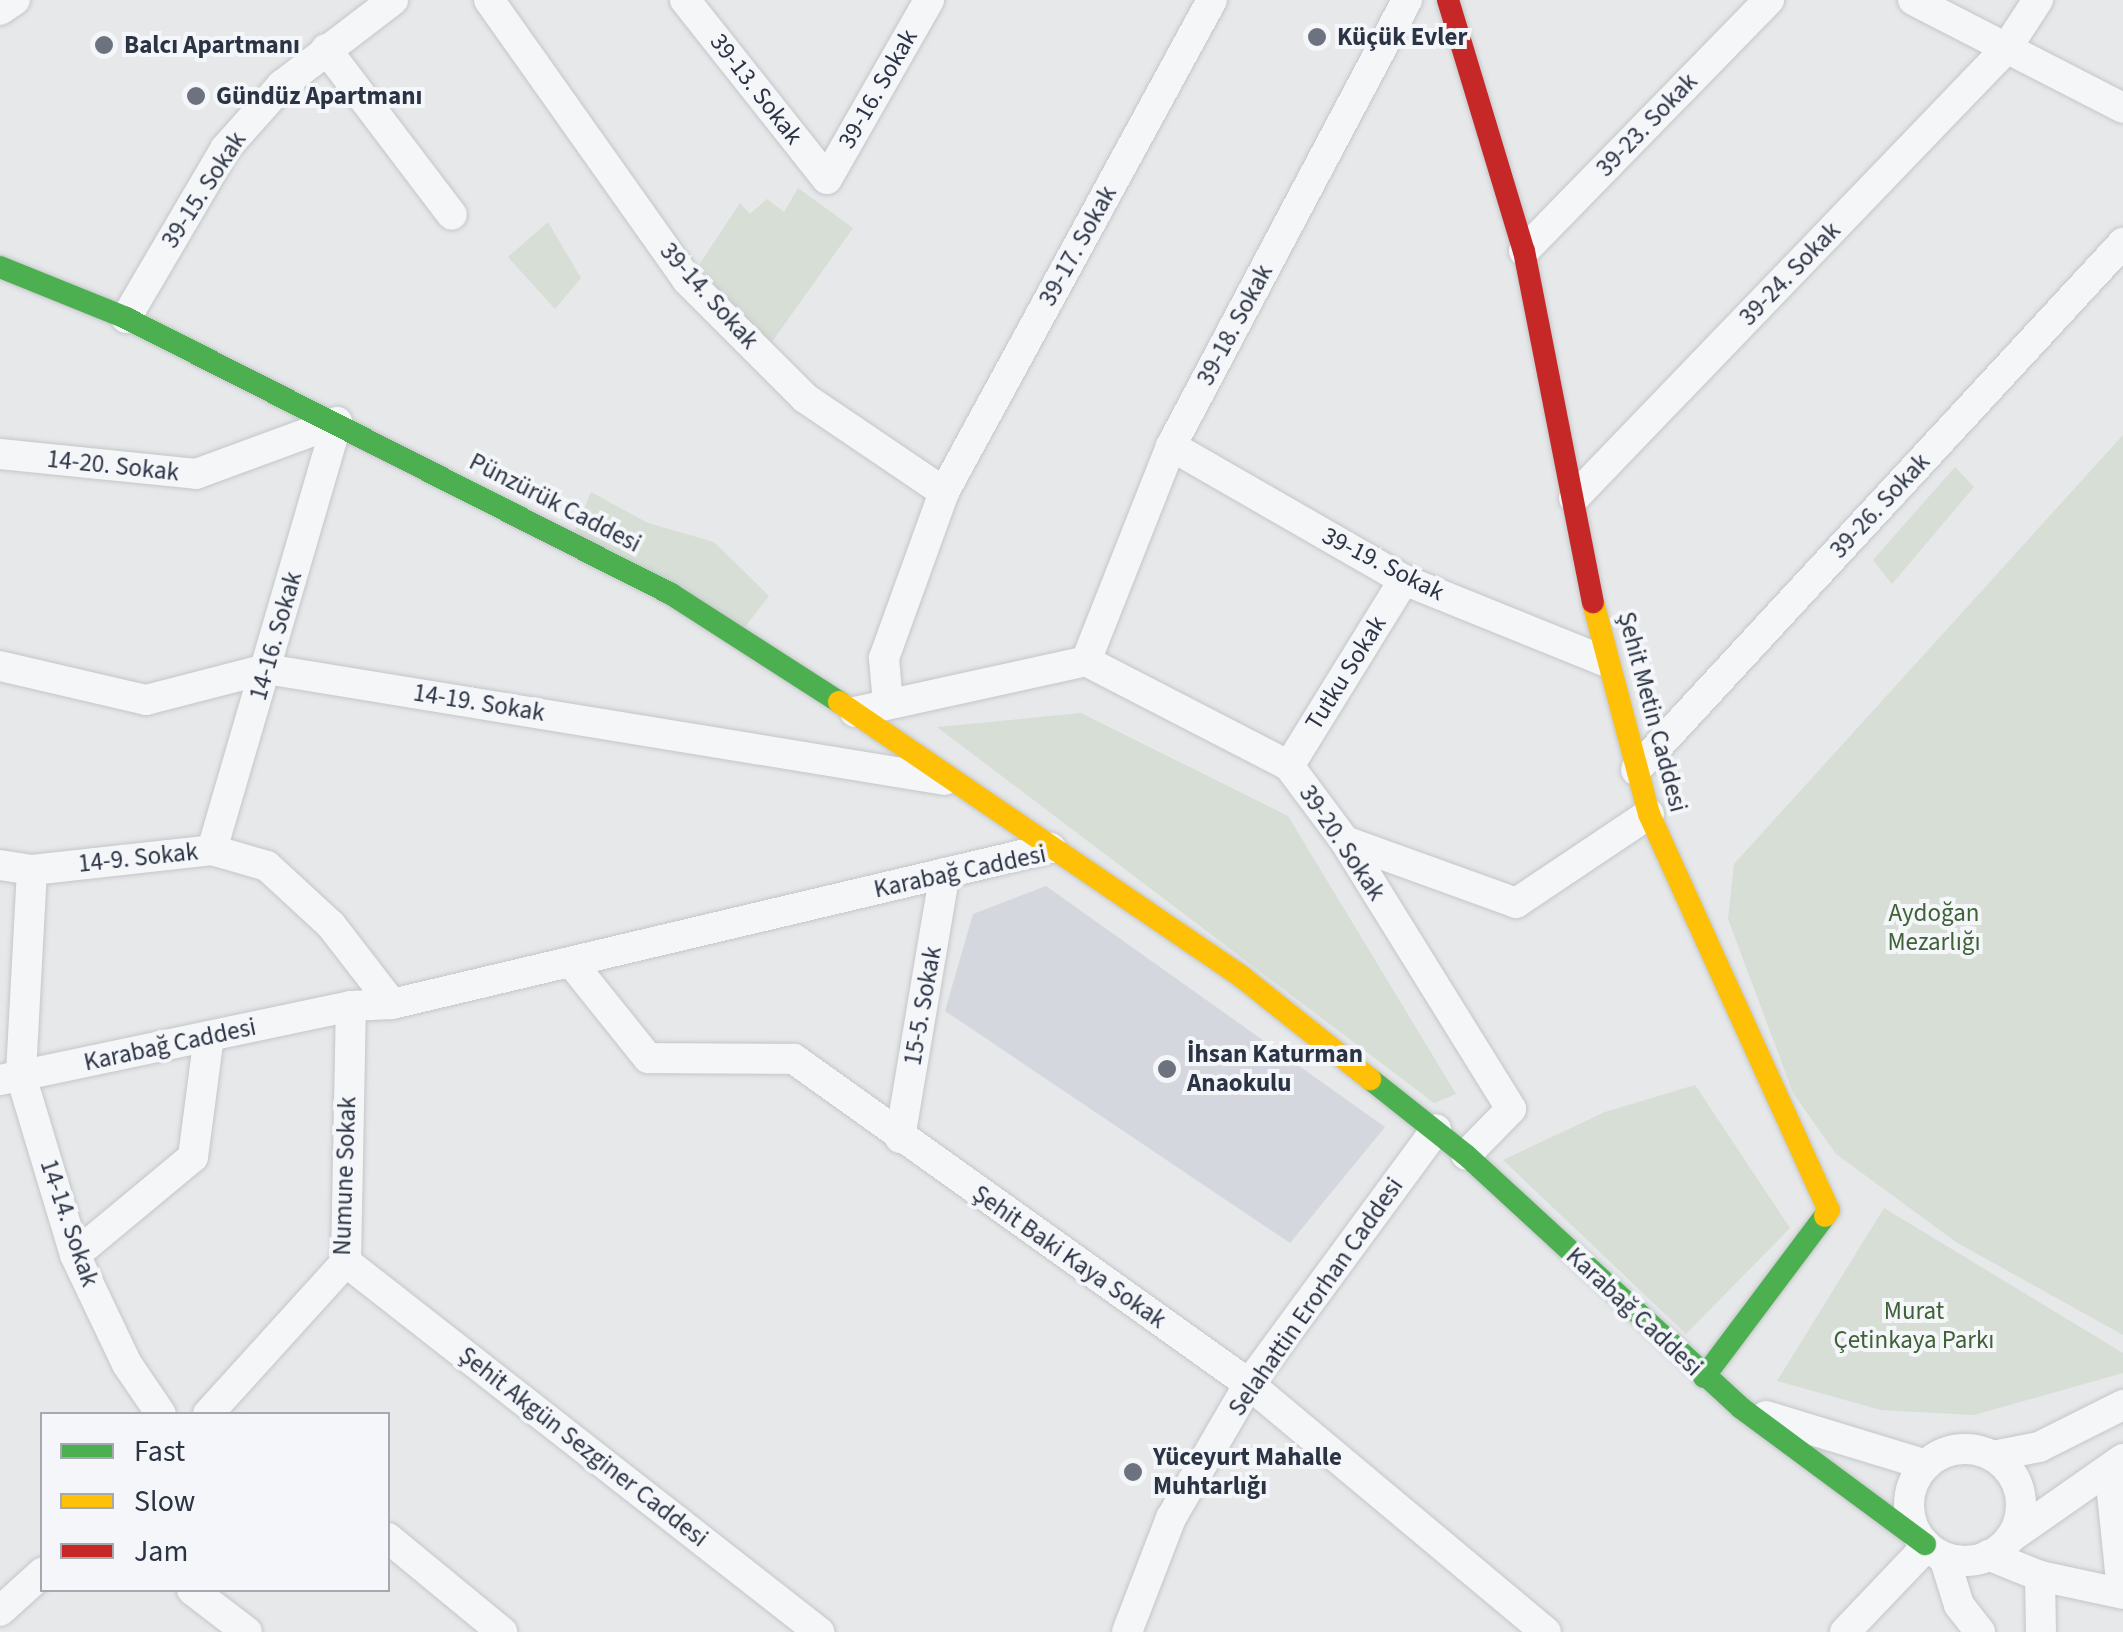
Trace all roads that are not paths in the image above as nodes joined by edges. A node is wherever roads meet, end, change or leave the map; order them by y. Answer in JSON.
{"nodes":[{"id":1,"x":15,"y":0,"type":"edge"},
{"id":2,"x":393,"y":0,"type":"edge"},
{"id":3,"x":489,"y":0,"type":"edge"},
{"id":4,"x":685,"y":0,"type":"edge"},
{"id":5,"x":929,"y":0,"type":"edge"},
{"id":6,"x":1212,"y":0,"type":"edge"},
{"id":7,"x":1408,"y":0,"type":"edge"},
{"id":8,"x":1448,"y":0,"type":"edge"},
{"id":9,"x":1769,"y":0,"type":"edge"},
{"id":10,"x":1913,"y":0,"type":"edge"},
{"id":11,"x":2038,"y":0,"type":"edge"},
{"id":12,"x":0,"y":10,"type":"edge"},
{"id":13,"x":326,"y":49,"type":"junction"},
{"id":14,"x":2006,"y":49,"type":"junction"},
{"id":15,"x":2123,"y":108,"type":"edge"},
{"id":16,"x":827,"y":179,"type":"joint"},
{"id":17,"x":452,"y":215,"type":"dead end"},
{"id":18,"x":2123,"y":242,"type":"edge"},
{"id":19,"x":1524,"y":251,"type":"junction"},
{"id":20,"x":0,"y":267,"type":"edge"},
{"id":21,"x":126,"y":318,"type":"junction"},
{"id":22,"x":338,"y":422,"type":"junction"},
{"id":23,"x":1171,"y":446,"type":"junction"},
{"id":24,"x":0,"y":454,"type":"edge"},
{"id":25,"x":944,"y":492,"type":"junction"},
{"id":26,"x":1574,"y":498,"type":"junction"},
{"id":27,"x":1404,"y":580,"type":"junction"},
{"id":28,"x":1086,"y":661,"type":"junction"},
{"id":29,"x":1604,"y":661,"type":"junction"},
{"id":30,"x":0,"y":666,"type":"edge"},
{"id":31,"x":266,"y":669,"type":"junction"},
{"id":32,"x":888,"y":704,"type":"junction"},
{"id":33,"x":855,"y":712,"type":"junction"},
{"id":34,"x":1289,"y":766,"type":"junction"},
{"id":35,"x":1636,"y":770,"type":"junction"},
{"id":36,"x":961,"y":782,"type":"junction"},
{"id":37,"x":1649,"y":814,"type":"junction"},
{"id":38,"x":1345,"y":841,"type":"junction"},
{"id":39,"x":1051,"y":848,"type":"junction"},
{"id":40,"x":212,"y":850,"type":"junction"},
{"id":41,"x":0,"y":865,"type":"edge"},
{"id":42,"x":32,"y":870,"type":"junction"},
{"id":43,"x":945,"y":873,"type":"junction"},
{"id":44,"x":571,"y":962,"type":"junction"},
{"id":45,"x":392,"y":1004,"type":"junction"},
{"id":46,"x":351,"y":1006,"type":"junction"},
{"id":47,"x":209,"y":1036,"type":"junction"},
{"id":48,"x":11,"y":1078,"type":"edge"},
{"id":49,"x":1436,"y":1129,"type":"junction"},
{"id":50,"x":900,"y":1138,"type":"junction"},
{"id":51,"x":1466,"y":1155,"type":"junction"},
{"id":52,"x":75,"y":1255,"type":"junction"},
{"id":53,"x":346,"y":1262,"type":"junction"},
{"id":54,"x":1704,"y":1377,"type":"junction"},
{"id":55,"x":1249,"y":1384,"type":"junction"},
{"id":56,"x":2123,"y":1405,"type":"edge"},
{"id":57,"x":1740,"y":1408,"type":"junction"},
{"id":58,"x":223,"y":1410,"type":"edge"},
{"id":59,"x":160,"y":1412,"type":"edge"},
{"id":60,"x":1993,"y":1456,"type":"junction"},
{"id":61,"x":1926,"y":1465,"type":"junction"},
{"id":62,"x":2116,"y":1466,"type":"edge"},
{"id":63,"x":390,"y":1540,"type":"edge"},
{"id":64,"x":1999,"y":1546,"type":"junction"},
{"id":65,"x":1932,"y":1549,"type":"junction"},
{"id":66,"x":40,"y":1575,"type":"edge"},
{"id":67,"x":2040,"y":1576,"type":"junction"},
{"id":68,"x":195,"y":1592,"type":"edge"},
{"id":69,"x":2122,"y":1593,"type":"edge"},
{"id":70,"x":0,"y":1611,"type":"edge"},
{"id":71,"x":248,"y":1632,"type":"edge"},
{"id":72,"x":502,"y":1632,"type":"edge"},
{"id":73,"x":819,"y":1632,"type":"edge"},
{"id":74,"x":1127,"y":1632,"type":"edge"},
{"id":75,"x":1546,"y":1632,"type":"edge"},
{"id":76,"x":1845,"y":1632,"type":"edge"},
{"id":77,"x":1980,"y":1632,"type":"edge"},
{"id":78,"x":2041,"y":1632,"type":"edge"}],
"edges":[{"from":1,"to":12,"type":"street"},
{"from":2,"to":13,"type":"street","name":"39-15. Sokak"},
{"from":3,"to":25,"type":"street","name":"39-14. Sokak"},
{"from":4,"to":16,"type":"street","name":"39-13. Sokak"},
{"from":5,"to":16,"type":"street","name":"39-16. Sokak"},
{"from":6,"to":25,"type":"street","name":"39-17. Sokak"},
{"from":7,"to":23,"type":"street","name":"39-18. Sokak"},
{"from":8,"to":19,"type":"street","name":"Şehit Metin Caddesi"},
{"from":9,"to":19,"type":"street","name":"39-23. Sokak"},
{"from":10,"to":14,"type":"street"},
{"from":11,"to":14,"type":"street","name":"39-24. Sokak"},
{"from":13,"to":17,"type":"street"},
{"from":13,"to":21,"type":"street","name":"39-15. Sokak"},
{"from":14,"to":15,"type":"street"},
{"from":14,"to":26,"type":"street","name":"39-24. Sokak"},
{"from":18,"to":35,"type":"street","name":"39-26. Sokak"},
{"from":19,"to":26,"type":"street","name":"Şehit Metin Caddesi"},
{"from":20,"to":21,"type":"street","name":"Pünzürük Caddesi"},
{"from":21,"to":22,"type":"street","name":"Pünzürük Caddesi"},
{"from":22,"to":24,"type":"street","name":"14-20. Sokak"},
{"from":22,"to":31,"type":"street","name":"14-16. Sokak"},
{"from":22,"to":33,"type":"street","name":"Pünzürük Caddesi"},
{"from":23,"to":27,"type":"street","name":"39-19. Sokak"},
{"from":23,"to":28,"type":"street","name":"39-18. Sokak"},
{"from":25,"to":32,"type":"street","name":"39-17. Sokak"},
{"from":26,"to":29,"type":"street","name":"Şehit Metin Caddesi"},
{"from":27,"to":29,"type":"street","name":"39-19. Sokak"},
{"from":27,"to":34,"type":"street","name":"Tutku Sokak"},
{"from":28,"to":32,"type":"street"},
{"from":28,"to":34,"type":"street","name":"39-20. Sokak"},
{"from":29,"to":35,"type":"street","name":"Şehit Metin Caddesi"},
{"from":30,"to":31,"type":"street","name":"14-19. Sokak"},
{"from":31,"to":36,"type":"street","name":"14-19. Sokak"},
{"from":31,"to":40,"type":"street","name":"14-16. Sokak"},
{"from":32,"to":33,"type":"street"},
{"from":33,"to":36,"type":"street","name":"Pünzürük Caddesi"},
{"from":34,"to":38,"type":"street","name":"39-20. Sokak"},
{"from":35,"to":37,"type":"street","name":"Şehit Metin Caddesi"},
{"from":36,"to":39,"type":"street","name":"Pünzürük Caddesi"},
{"from":37,"to":38,"type":"street"},
{"from":37,"to":54,"type":"street","name":"Şehit Metin Caddesi"},
{"from":38,"to":51,"type":"street","name":"39-20. Sokak"},
{"from":39,"to":43,"type":"street","name":"Karabağ Caddesi"},
{"from":39,"to":49,"type":"street","name":"Karabağ Caddesi"},
{"from":40,"to":42,"type":"street","name":"14-9. Sokak"},
{"from":40,"to":45,"type":"street","name":"14-9. Sokak"},
{"from":41,"to":42,"type":"street","name":"14-9. Sokak"},
{"from":42,"to":48,"type":"street","name":"14-14. Sokak"},
{"from":43,"to":44,"type":"street","name":"Karabağ Caddesi"},
{"from":43,"to":50,"type":"street","name":"15-5. Sokak"},
{"from":44,"to":45,"type":"street","name":"Karabağ Caddesi"},
{"from":44,"to":50,"type":"street","name":"Şehit Baki Kaya Sokak"},
{"from":45,"to":46,"type":"street","name":"Karabağ Caddesi"},
{"from":46,"to":47,"type":"street","name":"Karabağ Caddesi"},
{"from":46,"to":53,"type":"street","name":"Numune Sokak"},
{"from":47,"to":48,"type":"street","name":"Karabağ Caddesi"},
{"from":47,"to":52,"type":"street"},
{"from":48,"to":52,"type":"street","name":"14-14. Sokak"},
{"from":49,"to":51,"type":"street","name":"Karabağ Caddesi"},
{"from":49,"to":55,"type":"street","name":"Selahattin Erorhan Caddesi"},
{"from":50,"to":55,"type":"street","name":"Şehit Baki Kaya Sokak"},
{"from":51,"to":54,"type":"street","name":"Karabağ Caddesi"},
{"from":52,"to":59,"type":"street","name":"14-14. Sokak"},
{"from":53,"to":58,"type":"street","name":"Numune Sokak"},
{"from":53,"to":73,"type":"street","name":"Şehit Akgün Sezginer Caddesi"},
{"from":54,"to":57,"type":"street","name":"Karabağ Caddesi"},
{"from":55,"to":74,"type":"street","name":"Selahattin Erorhan Caddesi"},
{"from":55,"to":75,"type":"street","name":"Şehit Baki Kaya Sokak"},
{"from":56,"to":60,"type":"street"},
{"from":57,"to":61,"type":"street","name":"Karabağ Caddesi"},
{"from":57,"to":65,"type":"street","name":"Karabağ Caddesi"},
{"from":60,"to":61,"type":"street"},
{"from":60,"to":64,"type":"street"},
{"from":61,"to":65,"type":"street"},
{"from":62,"to":64,"type":"street"},
{"from":62,"to":69,"type":"street"},
{"from":63,"to":72,"type":"street"},
{"from":64,"to":65,"type":"street"},
{"from":64,"to":67,"type":"street"},
{"from":65,"to":76,"type":"street"},
{"from":65,"to":77,"type":"street"},
{"from":66,"to":70,"type":"street"},
{"from":67,"to":69,"type":"street"},
{"from":67,"to":78,"type":"street"},
{"from":68,"to":71,"type":"street"}]}
